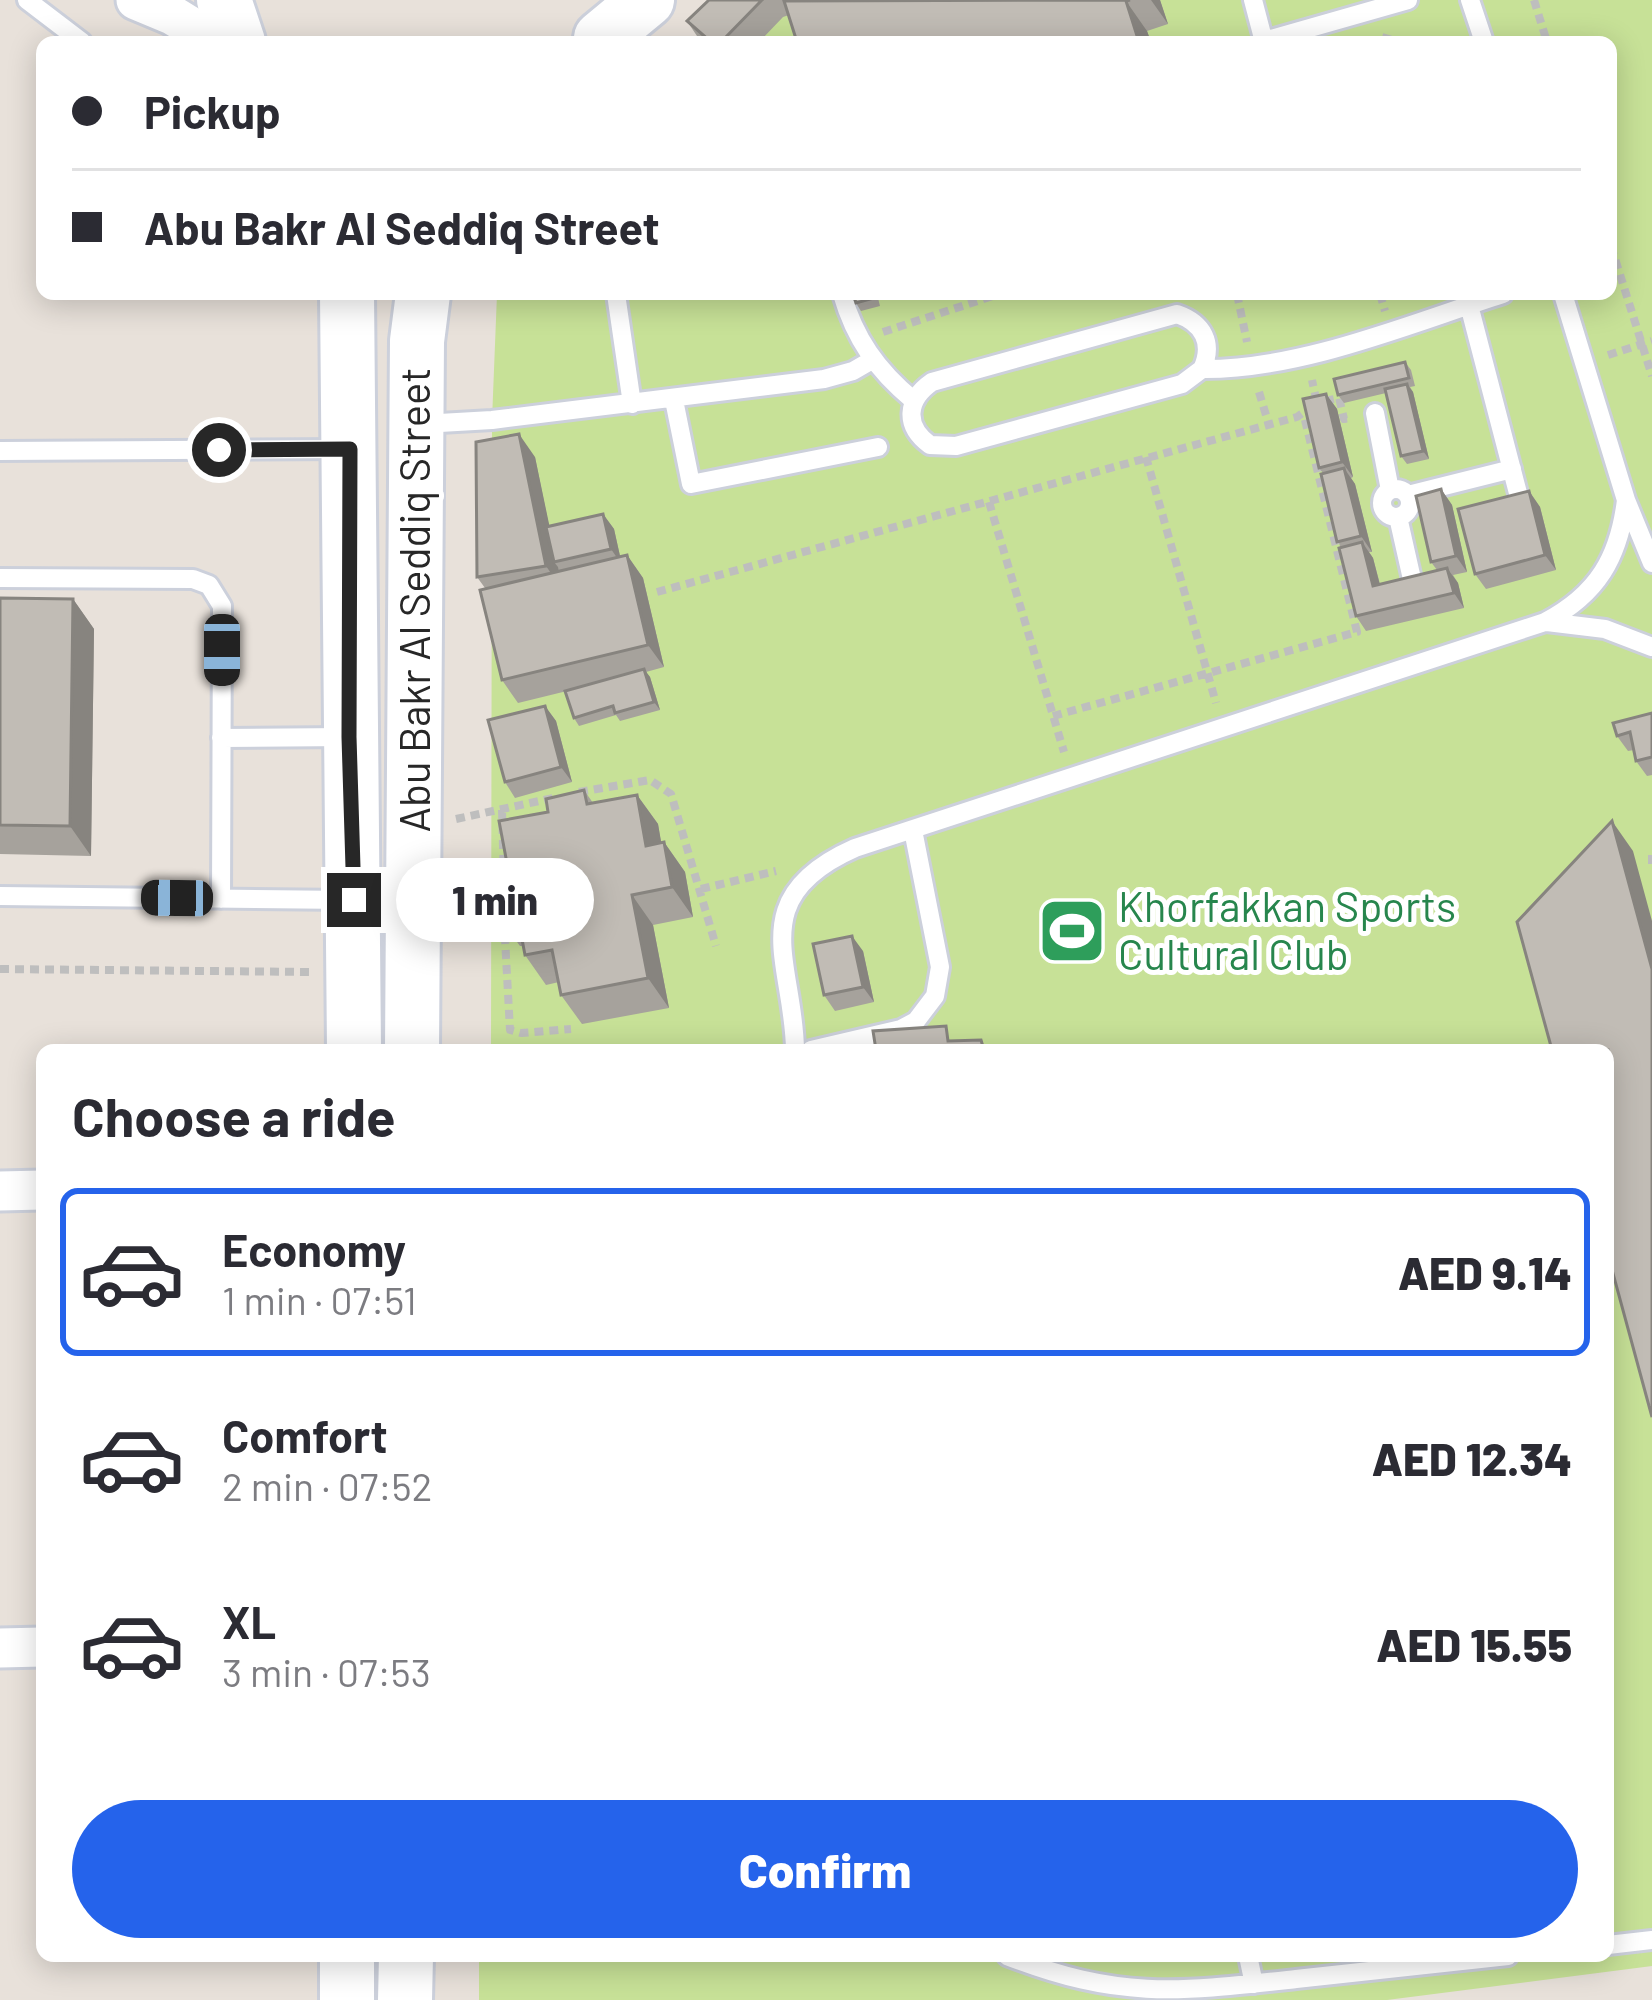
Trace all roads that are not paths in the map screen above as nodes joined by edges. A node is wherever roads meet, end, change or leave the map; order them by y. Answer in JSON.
{"nodes":[{"id":1,"x":27,"y":0,"type":"edge"},
{"id":2,"x":136,"y":0,"type":"edge"},
{"id":3,"x":224,"y":0,"type":"edge"},
{"id":4,"x":647,"y":0,"type":"edge"},
{"id":5,"x":1253,"y":0,"type":"edge"},
{"id":6,"x":1408,"y":0,"type":"edge"},
{"id":7,"x":1470,"y":0,"type":"edge"},
{"id":8,"x":604,"y":27,"type":"edge"},
{"id":9,"x":74,"y":36,"type":"edge"},
{"id":10,"x":206,"y":36,"type":"edge"},
{"id":11,"x":236,"y":36,"type":"edge"},
{"id":12,"x":1263,"y":36,"type":"edge"},
{"id":13,"x":1282,"y":36,"type":"edge"},
{"id":14,"x":1482,"y":36,"type":"edge"},
{"id":15,"x":422,"y":300,"type":"edge"},
{"id":16,"x":617,"y":300,"type":"edge"},
{"id":17,"x":844,"y":300,"type":"edge"},
{"id":18,"x":1484,"y":300,"type":"edge"},
{"id":19,"x":1565,"y":300,"type":"edge"},
{"id":20,"x":1469,"y":305,"type":"junction"},
{"id":21,"x":340,"y":309,"type":"edge"},
{"id":22,"x":872,"y":360,"type":"junction"},
{"id":23,"x":1202,"y":369,"type":"junction"},
{"id":24,"x":674,"y":400,"type":"junction"},
{"id":25,"x":913,"y":400,"type":"junction"},
{"id":26,"x":632,"y":404,"type":"junction"},
{"id":27,"x":1375,"y":413,"type":"dead end"},
{"id":28,"x":416,"y":436,"type":"junction"},
{"id":29,"x":878,"y":447,"type":"dead end"},
{"id":30,"x":350,"y":449,"type":"junction"},
{"id":31,"x":0,"y":451,"type":"edge"},
{"id":32,"x":1512,"y":469,"type":"junction"},
{"id":33,"x":1399,"y":493,"type":"junction"},
{"id":34,"x":1519,"y":497,"type":"edge"},
{"id":35,"x":1626,"y":500,"type":"junction"},
{"id":36,"x":1652,"y":563,"type":"edge"},
{"id":37,"x":0,"y":578,"type":"edge"},
{"id":38,"x":1414,"y":588,"type":"edge"},
{"id":39,"x":1545,"y":622,"type":"junction"},
{"id":40,"x":1652,"y":647,"type":"edge"},
{"id":41,"x":349,"y":737,"type":"junction"},
{"id":42,"x":221,"y":738,"type":"junction"},
{"id":43,"x":913,"y":830,"type":"junction"},
{"id":44,"x":0,"y":896,"type":"edge"},
{"id":45,"x":221,"y":899,"type":"junction"},
{"id":46,"x":354,"y":900,"type":"junction"},
{"id":47,"x":354,"y":1044,"type":"edge"},
{"id":48,"x":412,"y":1044,"type":"edge"},
{"id":49,"x":794,"y":1044,"type":"edge"},
{"id":50,"x":837,"y":1044,"type":"edge"},
{"id":51,"x":36,"y":1190,"type":"edge"},
{"id":52,"x":0,"y":1191,"type":"edge"},
{"id":53,"x":36,"y":1647,"type":"edge"},
{"id":54,"x":0,"y":1648,"type":"edge"},
{"id":55,"x":1652,"y":1940,"type":"edge"},
{"id":56,"x":1614,"y":1944,"type":"edge"},
{"id":57,"x":347,"y":1962,"type":"edge"},
{"id":58,"x":406,"y":1962,"type":"edge"},
{"id":59,"x":1020,"y":1962,"type":"edge"},
{"id":60,"x":1249,"y":1962,"type":"edge"},
{"id":61,"x":1454,"y":1962,"type":"edge"},
{"id":62,"x":1254,"y":1984,"type":"junction"},
{"id":63,"x":346,"y":2000,"type":"edge"},
{"id":64,"x":406,"y":2000,"type":"edge"}],
"edges":[{"from":1,"to":9,"type":"lane"},
{"from":2,"to":10,"type":"street"},
{"from":3,"to":11,"type":"main road"},
{"from":4,"to":8,"type":"main road"},
{"from":5,"to":12,"type":"lane"},
{"from":6,"to":13,"type":"lane"},
{"from":7,"to":14,"type":"lane"},
{"from":15,"to":28,"type":"main road","name":"Abu Bakr Al Seddiq Street"},
{"from":16,"to":26,"type":"lane"},
{"from":17,"to":22,"type":"lane"},
{"from":18,"to":20,"type":"lane"},
{"from":19,"to":35,"type":"lane"},
{"from":20,"to":23,"type":"lane"},
{"from":20,"to":32,"type":"lane"},
{"from":21,"to":30,"type":"main road","name":"Abu Bakr Al Seddiq Street"},
{"from":22,"to":24,"type":"lane"},
{"from":22,"to":25,"type":"lane"},
{"from":23,"to":25,"type":"lane"},
{"from":23,"to":25,"type":"lane"},
{"from":24,"to":26,"type":"lane"},
{"from":24,"to":29,"type":"lane"},
{"from":26,"to":28,"type":"lane"},
{"from":27,"to":33,"type":"lane"},
{"from":28,"to":48,"type":"main road","name":"Abu Bakr Al Seddiq Street"},
{"from":30,"to":31,"type":"lane"},
{"from":30,"to":41,"type":"main road","name":"Abu Bakr Al Seddiq Street"},
{"from":32,"to":33,"type":"lane"},
{"from":32,"to":34,"type":"lane"},
{"from":33,"to":38,"type":"lane"},
{"from":35,"to":36,"type":"lane"},
{"from":35,"to":39,"type":"lane"},
{"from":37,"to":42,"type":"lane"},
{"from":39,"to":40,"type":"lane"},
{"from":39,"to":43,"type":"lane"},
{"from":41,"to":42,"type":"lane"},
{"from":41,"to":46,"type":"main road","name":"Abu Bakr Al Seddiq Street"},
{"from":42,"to":45,"type":"lane"},
{"from":43,"to":49,"type":"lane"},
{"from":43,"to":50,"type":"lane"},
{"from":44,"to":45,"type":"lane"},
{"from":45,"to":46,"type":"lane"},
{"from":46,"to":47,"type":"main road","name":"Abu Bakr Al Seddiq Street"},
{"from":51,"to":52,"type":"street"},
{"from":53,"to":54,"type":"street"},
{"from":55,"to":56,"type":"lane"},
{"from":57,"to":63,"type":"main road"},
{"from":58,"to":64,"type":"main road"},
{"from":59,"to":62,"type":"lane"},
{"from":60,"to":62,"type":"lane"},
{"from":61,"to":62,"type":"lane"}]}
